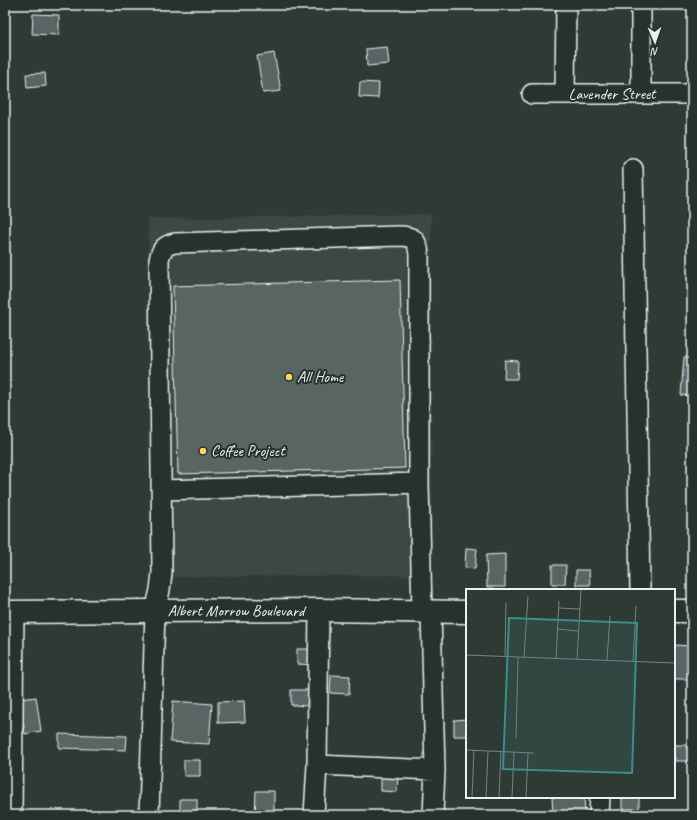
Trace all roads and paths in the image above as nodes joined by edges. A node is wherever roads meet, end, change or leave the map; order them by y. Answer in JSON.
{"nodes":[{"id":1,"x":566,"y":5,"type":"edge"},
{"id":2,"x":641,"y":5,"type":"edge"},
{"id":3,"x":532,"y":94,"type":"dead end"},
{"id":4,"x":565,"y":94,"type":"junction"},
{"id":5,"x":641,"y":94,"type":"junction"},
{"id":6,"x":692,"y":94,"type":"edge"},
{"id":7,"x":633,"y":169,"type":"dead end"},
{"id":8,"x":419,"y":483,"type":"junction"},
{"id":9,"x":161,"y":490,"type":"junction"},
{"id":10,"x":640,"y":589,"type":"edge"},
{"id":11,"x":319,"y":610,"type":"junction"},
{"id":12,"x":155,"y":611,"type":"junction"},
{"id":13,"x":427,"y":611,"type":"junction"},
{"id":14,"x":675,"y":611,"type":"edge"},
{"id":15,"x":692,"y":611,"type":"edge"},
{"id":16,"x":10,"y":612,"type":"edge"},
{"id":17,"x":466,"y":612,"type":"edge"},
{"id":18,"x":317,"y":765,"type":"junction"},
{"id":19,"x":435,"y":770,"type":"junction"},
{"id":20,"x":600,"y":798,"type":"edge"},
{"id":21,"x":12,"y":815,"type":"edge"},
{"id":22,"x":149,"y":815,"type":"edge"},
{"id":23,"x":314,"y":815,"type":"edge"},
{"id":24,"x":433,"y":815,"type":"edge"},
{"id":25,"x":599,"y":815,"type":"edge"}],
"edges":[{"from":1,"to":4,"type":"street"},
{"from":2,"to":5,"type":"street"},
{"from":3,"to":4,"type":"street","name":"Lavender Street"},
{"from":4,"to":5,"type":"street","name":"Lavender Street"},
{"from":5,"to":6,"type":"street","name":"Lavender Street"},
{"from":7,"to":10,"type":"street"},
{"from":8,"to":9,"type":"street"},
{"from":8,"to":9,"type":"street"},
{"from":8,"to":13,"type":"street"},
{"from":9,"to":12,"type":"street"},
{"from":11,"to":12,"type":"highway","name":"Albert Morrow Boulevard"},
{"from":11,"to":13,"type":"highway","name":"Albert Morrow Boulevard"},
{"from":11,"to":18,"type":"street"},
{"from":12,"to":16,"type":"highway","name":"Albert Morrow Boulevard"},
{"from":12,"to":22,"type":"street"},
{"from":13,"to":17,"type":"highway","name":"Albert Morrow Boulevard"},
{"from":13,"to":19,"type":"street"},
{"from":14,"to":15,"type":"highway"},
{"from":16,"to":21,"type":"street"},
{"from":18,"to":19,"type":"street"},
{"from":18,"to":23,"type":"street"},
{"from":19,"to":24,"type":"street"},
{"from":20,"to":25,"type":"street"}]}
